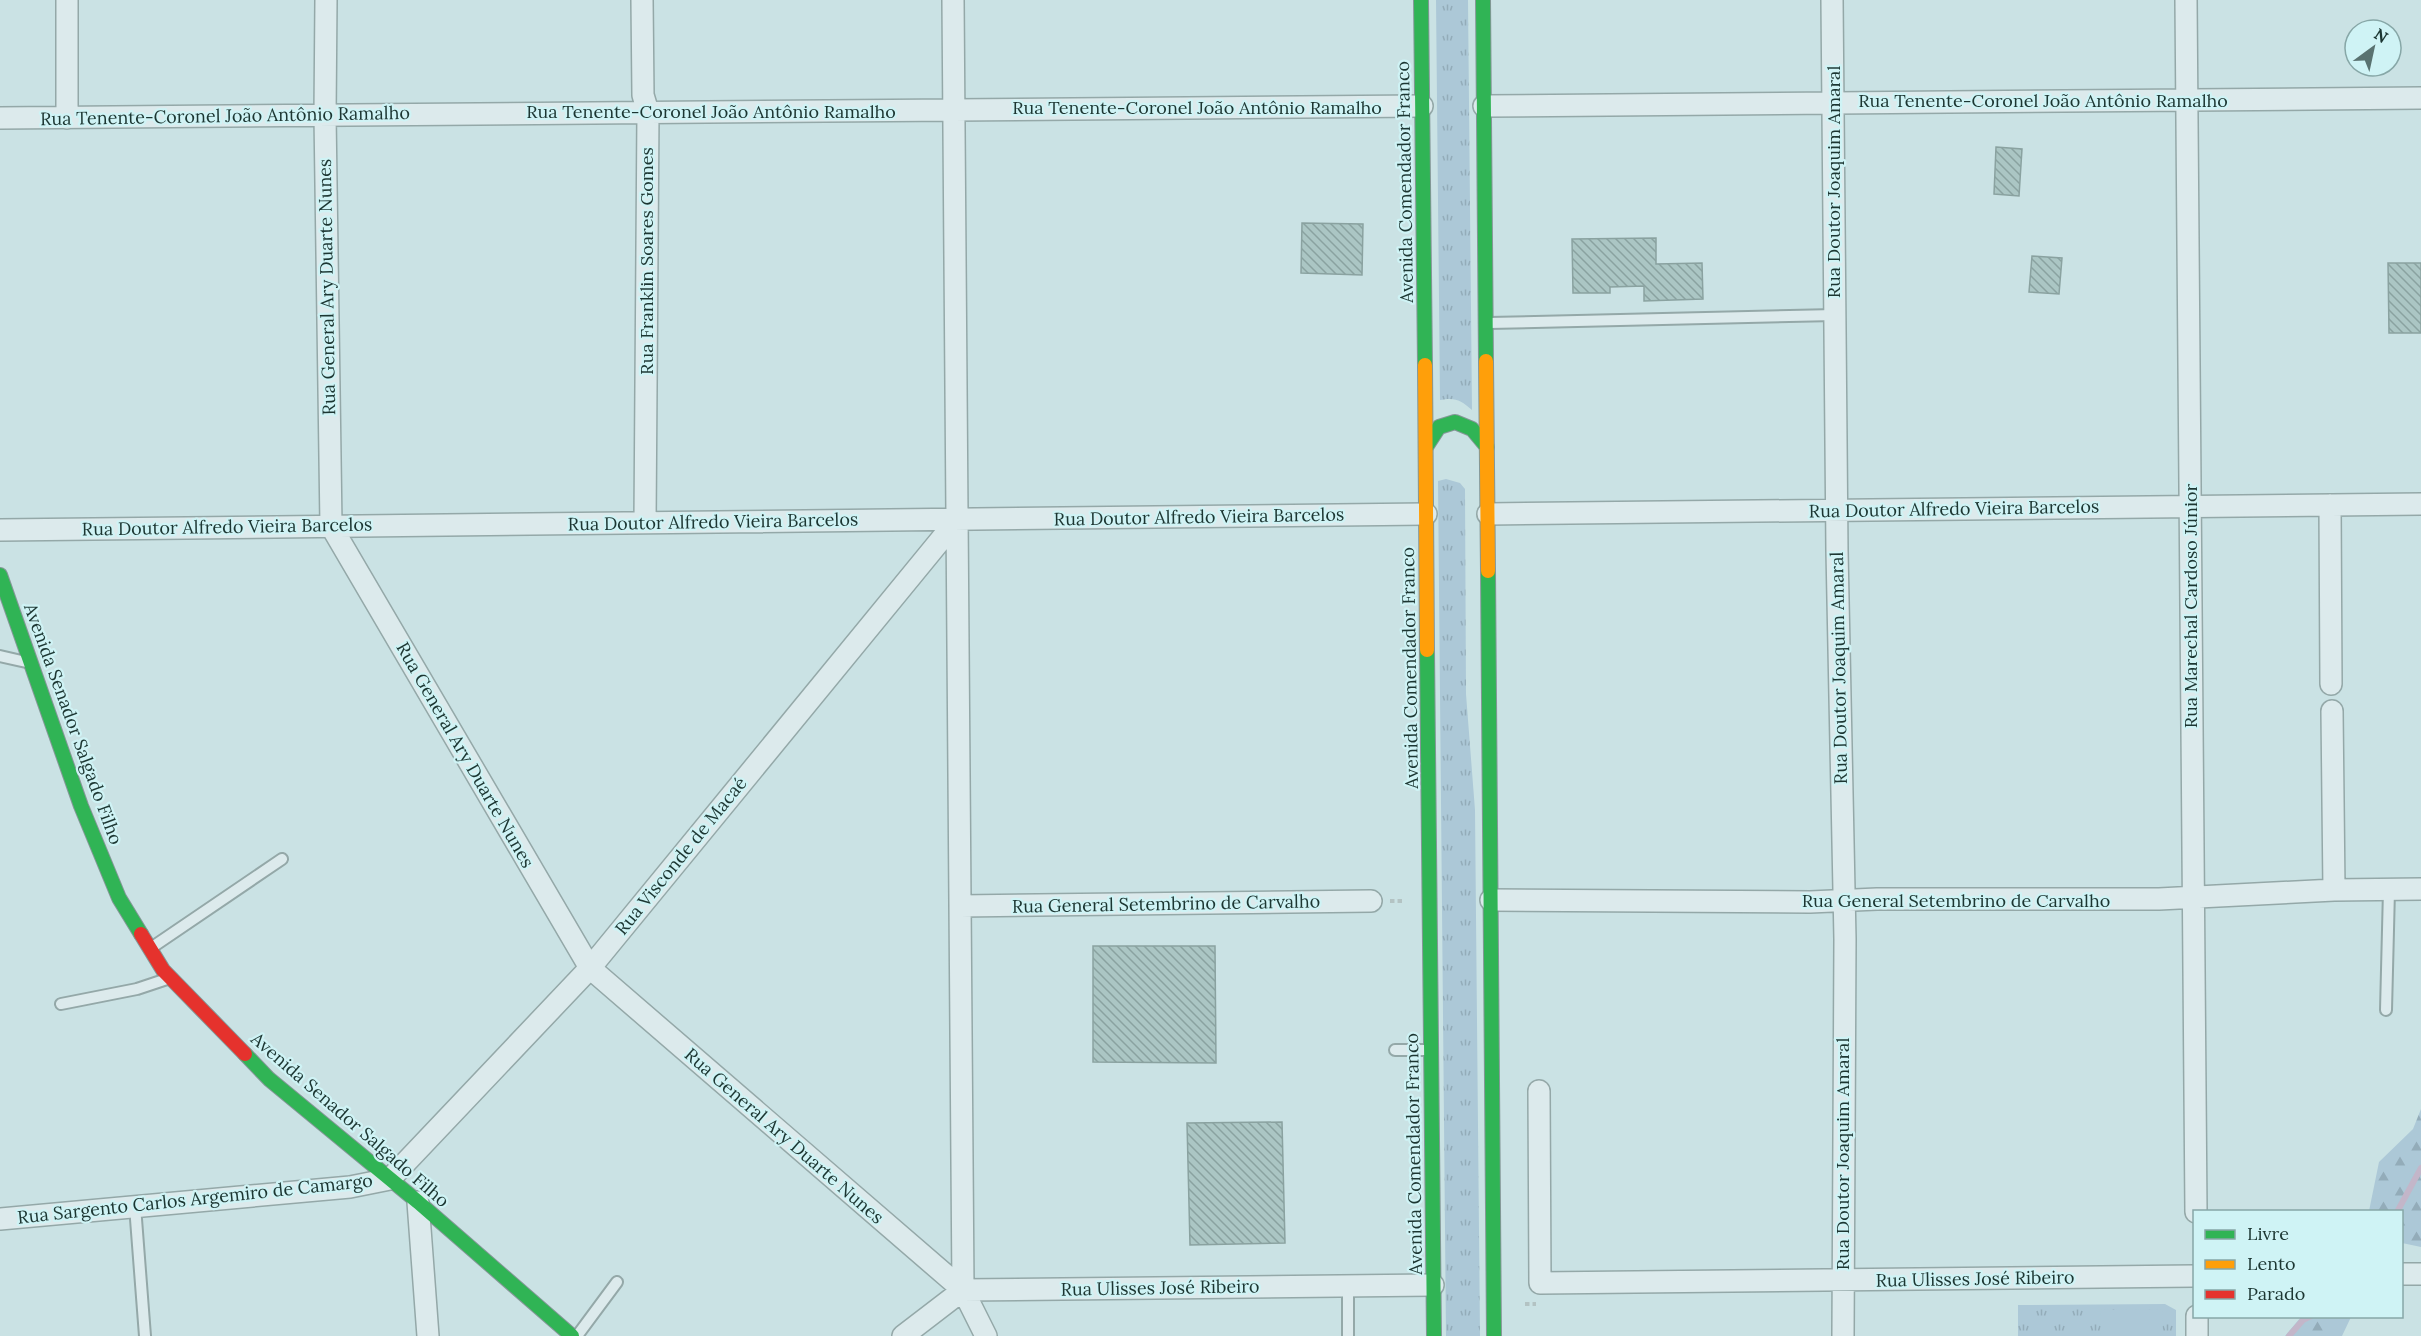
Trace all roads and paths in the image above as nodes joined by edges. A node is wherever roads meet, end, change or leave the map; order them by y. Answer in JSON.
{"nodes":[{"id":1,"x":67,"y":0,"type":"edge"},
{"id":2,"x":326,"y":0,"type":"edge"},
{"id":3,"x":642,"y":0,"type":"edge"},
{"id":4,"x":953,"y":0,"type":"edge"},
{"id":5,"x":1421,"y":0,"type":"edge"},
{"id":6,"x":1483,"y":0,"type":"edge"},
{"id":7,"x":1832,"y":0,"type":"edge"},
{"id":8,"x":2186,"y":0,"type":"edge"},
{"id":9,"x":2421,"y":98,"type":"edge"},
{"id":10,"x":2187,"y":99,"type":"junction"},
{"id":11,"x":1833,"y":103,"type":"junction"},
{"id":12,"x":1422,"y":106,"type":"junction"},
{"id":13,"x":1484,"y":106,"type":"junction"},
{"id":14,"x":954,"y":110,"type":"junction"},
{"id":15,"x":648,"y":112,"type":"junction"},
{"id":16,"x":325,"y":115,"type":"junction"},
{"id":17,"x":0,"y":118,"type":"edge"},
{"id":18,"x":67,"y":118,"type":"junction"},
{"id":19,"x":1835,"y":315,"type":"junction"},
{"id":20,"x":1486,"y":323,"type":"junction"},
{"id":21,"x":1426,"y":447,"type":"junction"},
{"id":22,"x":1487,"y":447,"type":"junction"},
{"id":23,"x":2421,"y":504,"type":"edge"},
{"id":24,"x":2330,"y":505,"type":"junction"},
{"id":25,"x":2190,"y":507,"type":"junction"},
{"id":26,"x":1836,"y":510,"type":"junction"},
{"id":27,"x":1426,"y":514,"type":"junction"},
{"id":28,"x":1488,"y":514,"type":"junction"},
{"id":29,"x":957,"y":520,"type":"junction"},
{"id":30,"x":645,"y":523,"type":"junction"},
{"id":31,"x":331,"y":526,"type":"junction"},
{"id":32,"x":0,"y":530,"type":"edge"},
{"id":33,"x":0,"y":574,"type":"edge"},
{"id":34,"x":0,"y":656,"type":"edge"},
{"id":35,"x":31,"y":664,"type":"junction"},
{"id":36,"x":2331,"y":684,"type":"dead end"},
{"id":37,"x":2332,"y":711,"type":"dead end"},
{"id":38,"x":282,"y":859,"type":"dead end"},
{"id":39,"x":2421,"y":889,"type":"edge"},
{"id":40,"x":2334,"y":890,"type":"junction"},
{"id":41,"x":2389,"y":890,"type":"junction"},
{"id":42,"x":2194,"y":898,"type":"junction"},
{"id":43,"x":1491,"y":900,"type":"junction"},
{"id":44,"x":1844,"y":900,"type":"junction"},
{"id":45,"x":1371,"y":901,"type":"dead end"},
{"id":46,"x":960,"y":906,"type":"junction"},
{"id":47,"x":150,"y":949,"type":"junction"},
{"id":48,"x":590,"y":968,"type":"junction"},
{"id":49,"x":170,"y":978,"type":"junction"},
{"id":50,"x":61,"y":1004,"type":"dead end"},
{"id":51,"x":2386,"y":1010,"type":"dead end"},
{"id":52,"x":1395,"y":1050,"type":"dead end"},
{"id":53,"x":1431,"y":1050,"type":"junction"},
{"id":54,"x":1539,"y":1091,"type":"dead end"},
{"id":55,"x":390,"y":1179,"type":"junction"},
{"id":56,"x":418,"y":1202,"type":"junction"},
{"id":57,"x":135,"y":1206,"type":"junction"},
{"id":58,"x":2196,"y":1210,"type":"edge"},
{"id":59,"x":0,"y":1219,"type":"edge"},
{"id":60,"x":2403,"y":1274,"type":"edge"},
{"id":61,"x":2421,"y":1274,"type":"edge"},
{"id":62,"x":2193,"y":1276,"type":"edge"},
{"id":63,"x":1842,"y":1280,"type":"junction"},
{"id":64,"x":616,"y":1281,"type":"dead end"},
{"id":65,"x":1433,"y":1285,"type":"junction"},
{"id":66,"x":1348,"y":1286,"type":"junction"},
{"id":67,"x":963,"y":1290,"type":"junction"},
{"id":68,"x":1525,"y":1304,"type":"dead end"},
{"id":69,"x":1536,"y":1304,"type":"dead end"},
{"id":70,"x":2197,"y":1318,"type":"edge"},
{"id":71,"x":145,"y":1336,"type":"edge"},
{"id":72,"x":428,"y":1336,"type":"edge"},
{"id":73,"x":572,"y":1336,"type":"edge"},
{"id":74,"x":578,"y":1336,"type":"edge"},
{"id":75,"x":903,"y":1336,"type":"edge"},
{"id":76,"x":986,"y":1336,"type":"edge"},
{"id":77,"x":1348,"y":1336,"type":"edge"},
{"id":78,"x":1434,"y":1336,"type":"edge"},
{"id":79,"x":1494,"y":1336,"type":"edge"},
{"id":80,"x":1843,"y":1336,"type":"edge"},
{"id":81,"x":2197,"y":1336,"type":"edge"}],
"edges":[{"from":1,"to":18,"type":"street"},
{"from":2,"to":16,"type":"street","name":"Rua General Ary Duarte Nunes"},
{"from":3,"to":15,"type":"street","name":"Rua Franklin Soares Gomes"},
{"from":4,"to":14,"type":"street"},
{"from":5,"to":12,"type":"main road","name":"Avenida Comendador Franco"},
{"from":6,"to":13,"type":"main road"},
{"from":7,"to":11,"type":"street","name":"Rua Doutor Joaquim Amaral"},
{"from":8,"to":10,"type":"street","name":"Rua Marechal Cardoso Júnior"},
{"from":9,"to":10,"type":"street","name":"Rua Tenente-Coronel João Antônio Ramalho"},
{"from":10,"to":11,"type":"street","name":"Rua Tenente-Coronel João Antônio Ramalho"},
{"from":10,"to":25,"type":"street","name":"Rua Marechal Cardoso Júnior"},
{"from":11,"to":13,"type":"street","name":"Rua Tenente-Coronel João Antônio Ramalho"},
{"from":11,"to":19,"type":"street","name":"Rua Doutor Joaquim Amaral"},
{"from":12,"to":14,"type":"street","name":"Rua Tenente-Coronel João Antônio Ramalho"},
{"from":12,"to":21,"type":"main road","name":"Avenida Comendador Franco"},
{"from":13,"to":20,"type":"main road"},
{"from":14,"to":15,"type":"street","name":"Rua Tenente-Coronel João Antônio Ramalho"},
{"from":14,"to":29,"type":"street"},
{"from":15,"to":16,"type":"street","name":"Rua Tenente-Coronel João Antônio Ramalho"},
{"from":15,"to":30,"type":"street","name":"Rua Franklin Soares Gomes"},
{"from":16,"to":18,"type":"street","name":"Rua Tenente-Coronel João Antônio Ramalho"},
{"from":16,"to":31,"type":"street","name":"Rua General Ary Duarte Nunes"},
{"from":17,"to":18,"type":"street","name":"Rua Tenente-Coronel João Antônio Ramalho"},
{"from":19,"to":20,"type":"lane"},
{"from":19,"to":26,"type":"street","name":"Rua Doutor Joaquim Amaral"},
{"from":20,"to":22,"type":"main road"},
{"from":21,"to":22,"type":"main road"},
{"from":21,"to":27,"type":"main road","name":"Avenida Comendador Franco"},
{"from":22,"to":28,"type":"main road"},
{"from":23,"to":24,"type":"street","name":"Rua Doutor Alfredo Vieira Barcelos"},
{"from":24,"to":25,"type":"street","name":"Rua Doutor Alfredo Vieira Barcelos"},
{"from":24,"to":36,"type":"street"},
{"from":25,"to":26,"type":"street","name":"Rua Doutor Alfredo Vieira Barcelos"},
{"from":25,"to":42,"type":"street","name":"Rua Marechal Cardoso Júnior"},
{"from":26,"to":28,"type":"street","name":"Rua Doutor Alfredo Vieira Barcelos"},
{"from":26,"to":44,"type":"street","name":"Rua Doutor Joaquim Amaral"},
{"from":27,"to":29,"type":"street","name":"Rua Doutor Alfredo Vieira Barcelos"},
{"from":27,"to":53,"type":"main road","name":"Avenida Comendador Franco"},
{"from":28,"to":43,"type":"main road"},
{"from":29,"to":30,"type":"street","name":"Rua Doutor Alfredo Vieira Barcelos"},
{"from":29,"to":46,"type":"street"},
{"from":29,"to":48,"type":"street","name":"Rua Visconde de Macaé"},
{"from":30,"to":31,"type":"street","name":"Rua Doutor Alfredo Vieira Barcelos"},
{"from":31,"to":32,"type":"street","name":"Rua Doutor Alfredo Vieira Barcelos"},
{"from":31,"to":48,"type":"street","name":"Rua General Ary Duarte Nunes"},
{"from":33,"to":35,"type":"main road","name":"Avenida Senador Salgado Filho"},
{"from":34,"to":35,"type":"lane"},
{"from":35,"to":47,"type":"main road","name":"Avenida Senador Salgado Filho"},
{"from":37,"to":40,"type":"street"},
{"from":38,"to":47,"type":"lane"},
{"from":39,"to":41,"type":"street","name":"Rua General Setembrino de Carvalho"},
{"from":40,"to":41,"type":"street","name":"Rua General Setembrino de Carvalho"},
{"from":40,"to":42,"type":"street","name":"Rua General Setembrino de Carvalho"},
{"from":41,"to":51,"type":"lane"},
{"from":42,"to":44,"type":"street","name":"Rua General Setembrino de Carvalho"},
{"from":42,"to":58,"type":"street","name":"Rua Marechal Cardoso Júnior"},
{"from":43,"to":44,"type":"street","name":"Rua General Setembrino de Carvalho"},
{"from":43,"to":79,"type":"main road"},
{"from":44,"to":63,"type":"street","name":"Rua Doutor Joaquim Amaral"},
{"from":45,"to":46,"type":"street","name":"Rua General Setembrino de Carvalho"},
{"from":46,"to":67,"type":"street"},
{"from":47,"to":49,"type":"main road","name":"Avenida Senador Salgado Filho"},
{"from":48,"to":55,"type":"street","name":"Rua Visconde de Macaé"},
{"from":48,"to":67,"type":"street","name":"Rua General Ary Duarte Nunes"},
{"from":49,"to":50,"type":"lane"},
{"from":49,"to":55,"type":"main road","name":"Avenida Senador Salgado Filho"},
{"from":52,"to":53,"type":"lane"},
{"from":53,"to":65,"type":"main road","name":"Avenida Comendador Franco"},
{"from":54,"to":63,"type":"street","name":"Rua Ulisses José Ribeiro"},
{"from":55,"to":56,"type":"main road","name":"Avenida Senador Salgado Filho"},
{"from":55,"to":57,"type":"street","name":"Rua Sargento Carlos Argemiro de Camargo"},
{"from":56,"to":72,"type":"street"},
{"from":56,"to":73,"type":"main road","name":"Avenida Senador Salgado Filho"},
{"from":57,"to":59,"type":"street","name":"Rua Sargento Carlos Argemiro de Camargo"},
{"from":57,"to":71,"type":"lane"},
{"from":60,"to":61,"type":"street"},
{"from":62,"to":63,"type":"street","name":"Rua Ulisses José Ribeiro"},
{"from":63,"to":80,"type":"street","name":"Rua Doutor Joaquim Amaral"},
{"from":64,"to":74,"type":"lane"},
{"from":65,"to":66,"type":"street","name":"Rua Ulisses José Ribeiro"},
{"from":65,"to":78,"type":"main road","name":"Avenida Comendador Franco"},
{"from":66,"to":67,"type":"street","name":"Rua Ulisses José Ribeiro"},
{"from":66,"to":77,"type":"lane"},
{"from":67,"to":75,"type":"street"},
{"from":67,"to":76,"type":"street","name":"Rua General Ary Duarte Nunes"},
{"from":68,"to":69,"type":"path"},
{"from":70,"to":81,"type":"street"}]}
